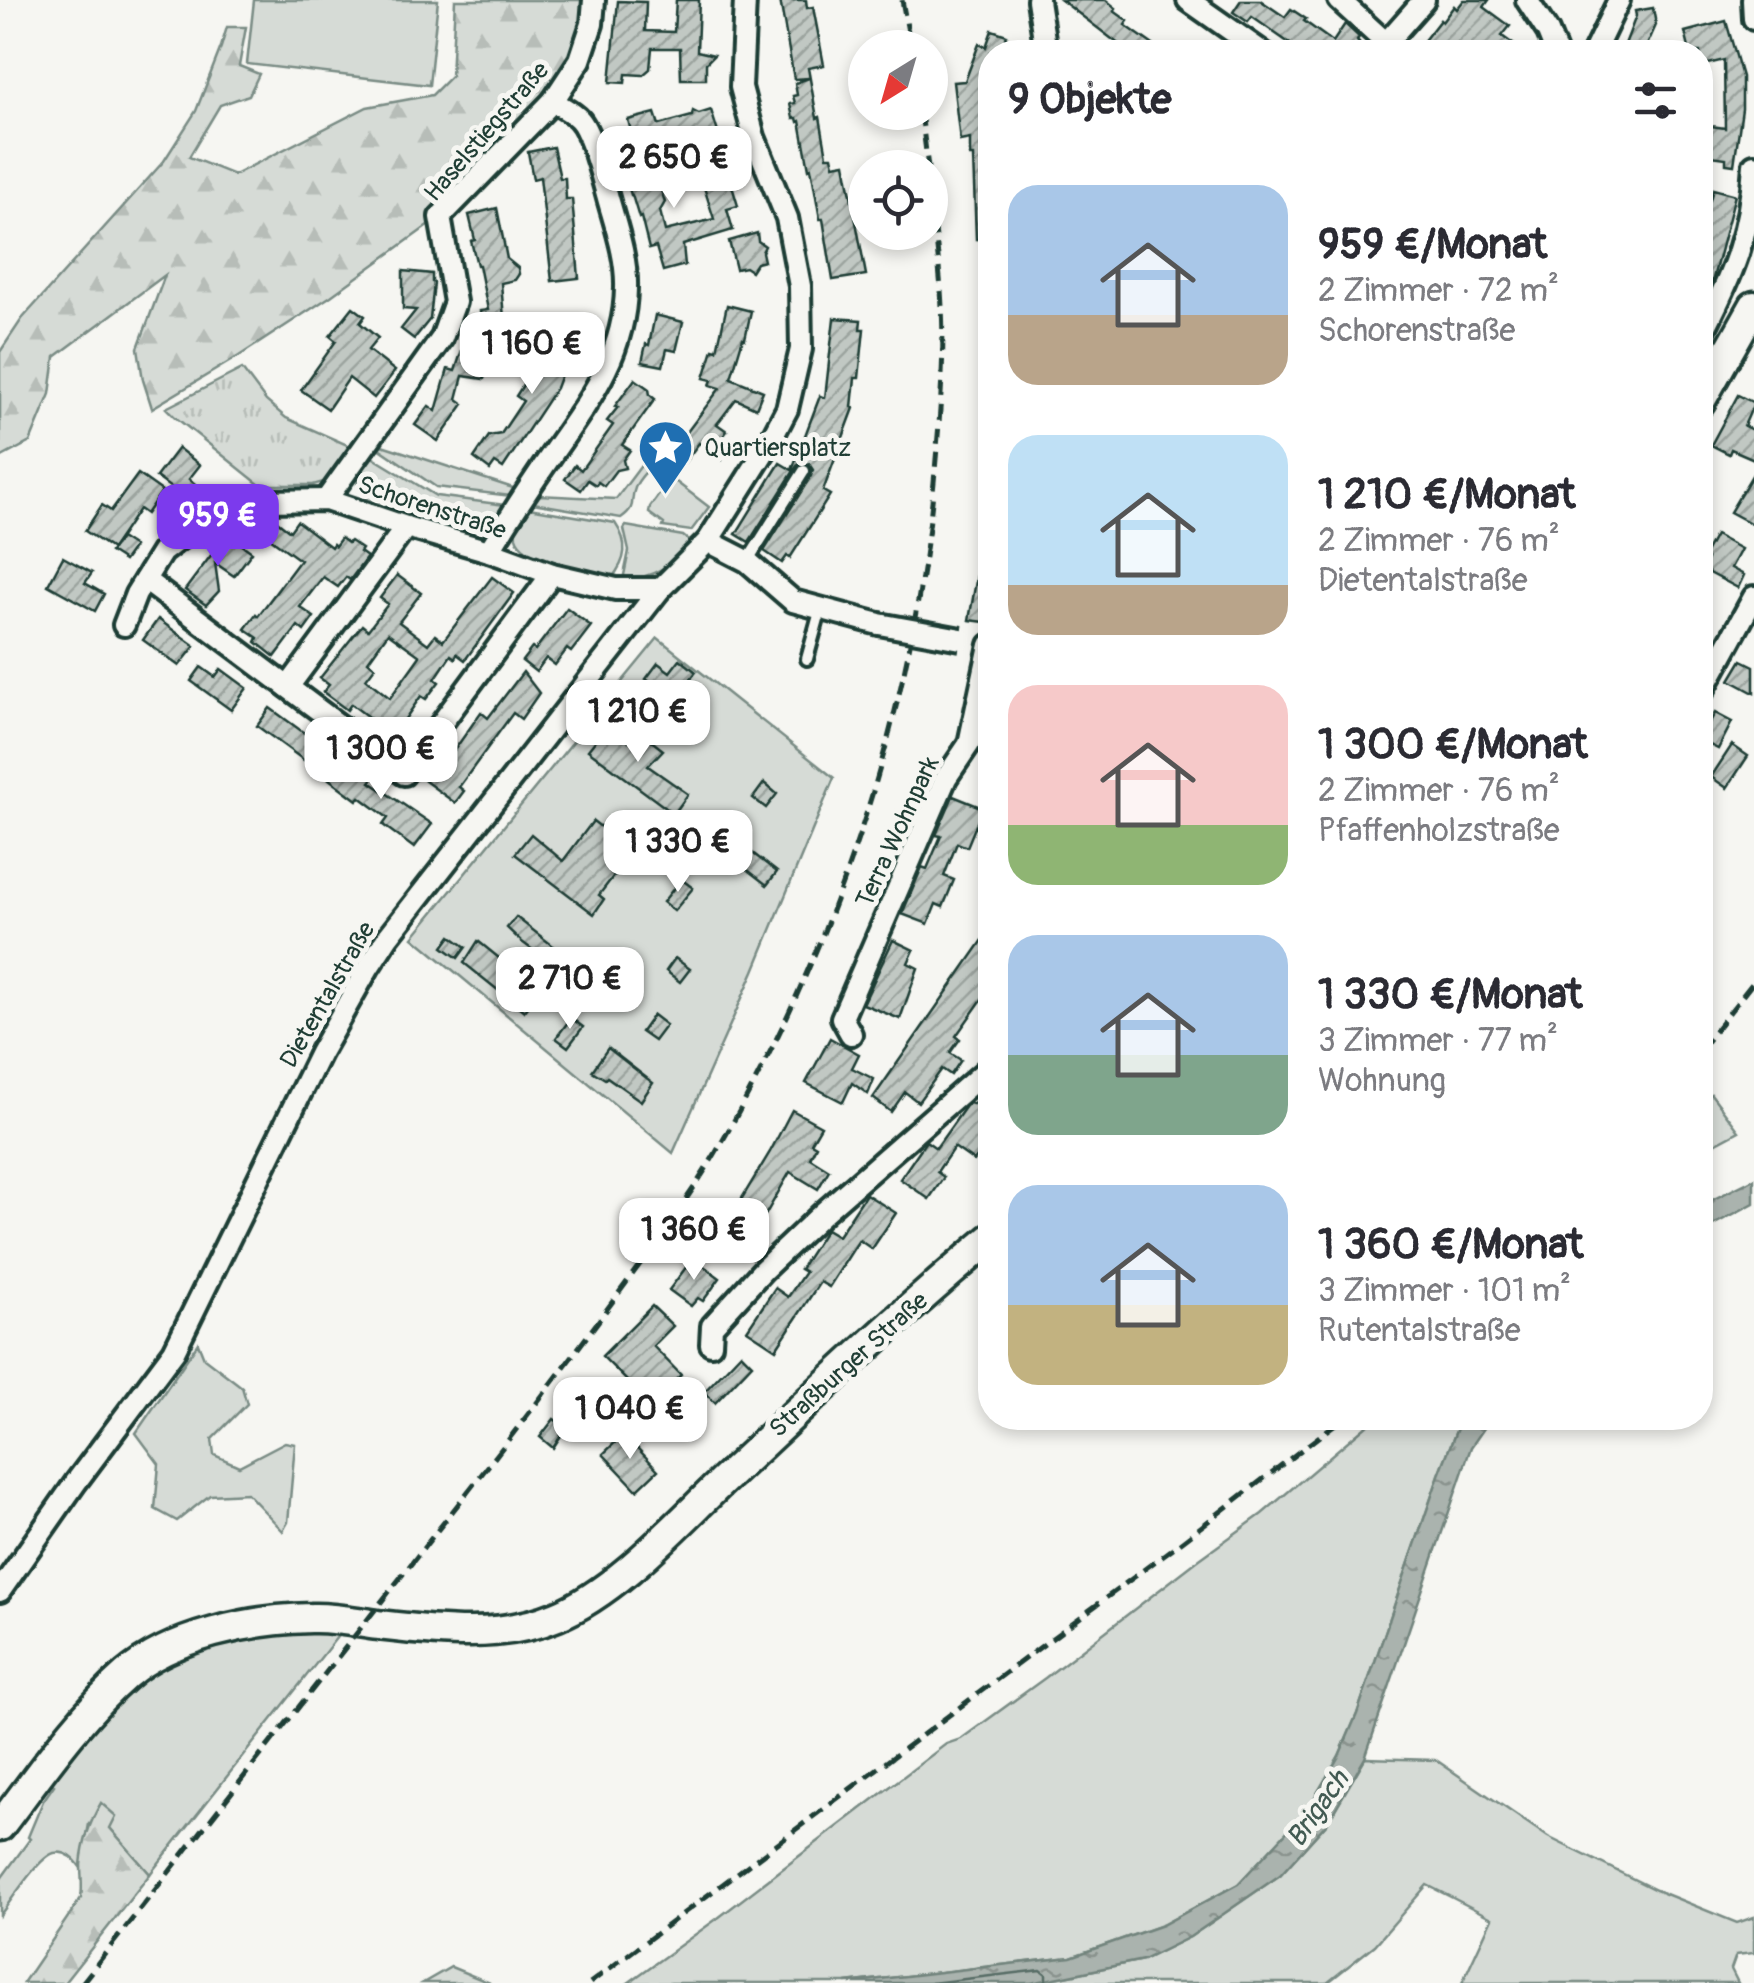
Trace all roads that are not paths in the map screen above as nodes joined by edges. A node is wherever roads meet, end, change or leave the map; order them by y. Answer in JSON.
{"nodes":[{"id":1,"x":594,"y":0,"type":"edge"},
{"id":2,"x":745,"y":0,"type":"edge"},
{"id":3,"x":1038,"y":0,"type":"edge"},
{"id":4,"x":1188,"y":0,"type":"edge"},
{"id":5,"x":1339,"y":0,"type":"edge"},
{"id":6,"x":1424,"y":0,"type":"edge"},
{"id":7,"x":1527,"y":0,"type":"edge"},
{"id":8,"x":1618,"y":0,"type":"edge"},
{"id":9,"x":1753,"y":0,"type":"edge"},
{"id":10,"x":1754,"y":19,"type":"edge"},
{"id":11,"x":1044,"y":40,"type":"edge"},
{"id":12,"x":1245,"y":40,"type":"edge"},
{"id":13,"x":1375,"y":40,"type":"edge"},
{"id":14,"x":1389,"y":40,"type":"edge"},
{"id":15,"x":1551,"y":40,"type":"edge"},
{"id":16,"x":1600,"y":40,"type":"edge"},
{"id":17,"x":553,"y":102,"type":"junction"},
{"id":18,"x":1754,"y":165,"type":"edge"},
{"id":19,"x":1754,"y":306,"type":"edge"},
{"id":20,"x":1713,"y":313,"type":"edge"},
{"id":21,"x":1713,"y":379,"type":"edge"},
{"id":22,"x":804,"y":471,"type":"dead end"},
{"id":23,"x":326,"y":500,"type":"junction"},
{"id":24,"x":406,"y":528,"type":"junction"},
{"id":25,"x":708,"y":541,"type":"junction"},
{"id":26,"x":489,"y":551,"type":"junction"},
{"id":27,"x":747,"y":561,"type":"junction"},
{"id":28,"x":552,"y":574,"type":"junction"},
{"id":29,"x":145,"y":580,"type":"junction"},
{"id":30,"x":660,"y":589,"type":"junction"},
{"id":31,"x":1754,"y":597,"type":"edge"},
{"id":32,"x":821,"y":608,"type":"junction"},
{"id":33,"x":124,"y":625,"type":"dead end"},
{"id":34,"x":978,"y":642,"type":"edge"},
{"id":35,"x":806,"y":658,"type":"dead end"},
{"id":36,"x":1713,"y":672,"type":"edge"},
{"id":37,"x":288,"y":687,"type":"junction"},
{"id":38,"x":978,"y":701,"type":"edge"},
{"id":39,"x":851,"y":1034,"type":"dead end"},
{"id":40,"x":978,"y":1077,"type":"edge"},
{"id":41,"x":978,"y":1249,"type":"edge"},
{"id":42,"x":711,"y":1344,"type":"dead end"},
{"id":43,"x":0,"y":1591,"type":"edge"},
{"id":44,"x":0,"y":1826,"type":"edge"}],
"edges":[{"from":1,"to":17,"type":"street","name":"Haselstiegstraße"},
{"from":2,"to":25,"type":"street","name":"Dietentalstraße"},
{"from":3,"to":11,"type":"street"},
{"from":4,"to":12,"type":"street"},
{"from":5,"to":13,"type":"street"},
{"from":6,"to":14,"type":"street"},
{"from":7,"to":15,"type":"street"},
{"from":8,"to":16,"type":"street"},
{"from":9,"to":10,"type":"street"},
{"from":17,"to":23,"type":"street","name":"Haselstiegstraße"},
{"from":17,"to":26,"type":"street"},
{"from":18,"to":20,"type":"street"},
{"from":19,"to":21,"type":"main road"},
{"from":22,"to":27,"type":"lane"},
{"from":23,"to":24,"type":"street","name":"Schorenstraße"},
{"from":23,"to":29,"type":"street","name":"Schorenstraße"},
{"from":24,"to":26,"type":"street","name":"Schorenstraße"},
{"from":24,"to":37,"type":"street"},
{"from":25,"to":27,"type":"street"},
{"from":25,"to":30,"type":"street","name":"Dietentalstraße"},
{"from":26,"to":28,"type":"street","name":"Schorenstraße"},
{"from":27,"to":32,"type":"street"},
{"from":28,"to":30,"type":"street","name":"Schorenstraße"},
{"from":28,"to":37,"type":"street"},
{"from":29,"to":33,"type":"street","name":"Schorenstraße"},
{"from":29,"to":37,"type":"street"},
{"from":30,"to":43,"type":"street","name":"Dietentalstraße"},
{"from":31,"to":36,"type":"street"},
{"from":32,"to":34,"type":"street","bridge":true},
{"from":32,"to":35,"type":"lane"},
{"from":38,"to":39,"type":"street","name":"Terra Wohnpark"},
{"from":40,"to":42,"type":"street"},
{"from":41,"to":44,"type":"main road","name":"Straßburger Straße"}]}
